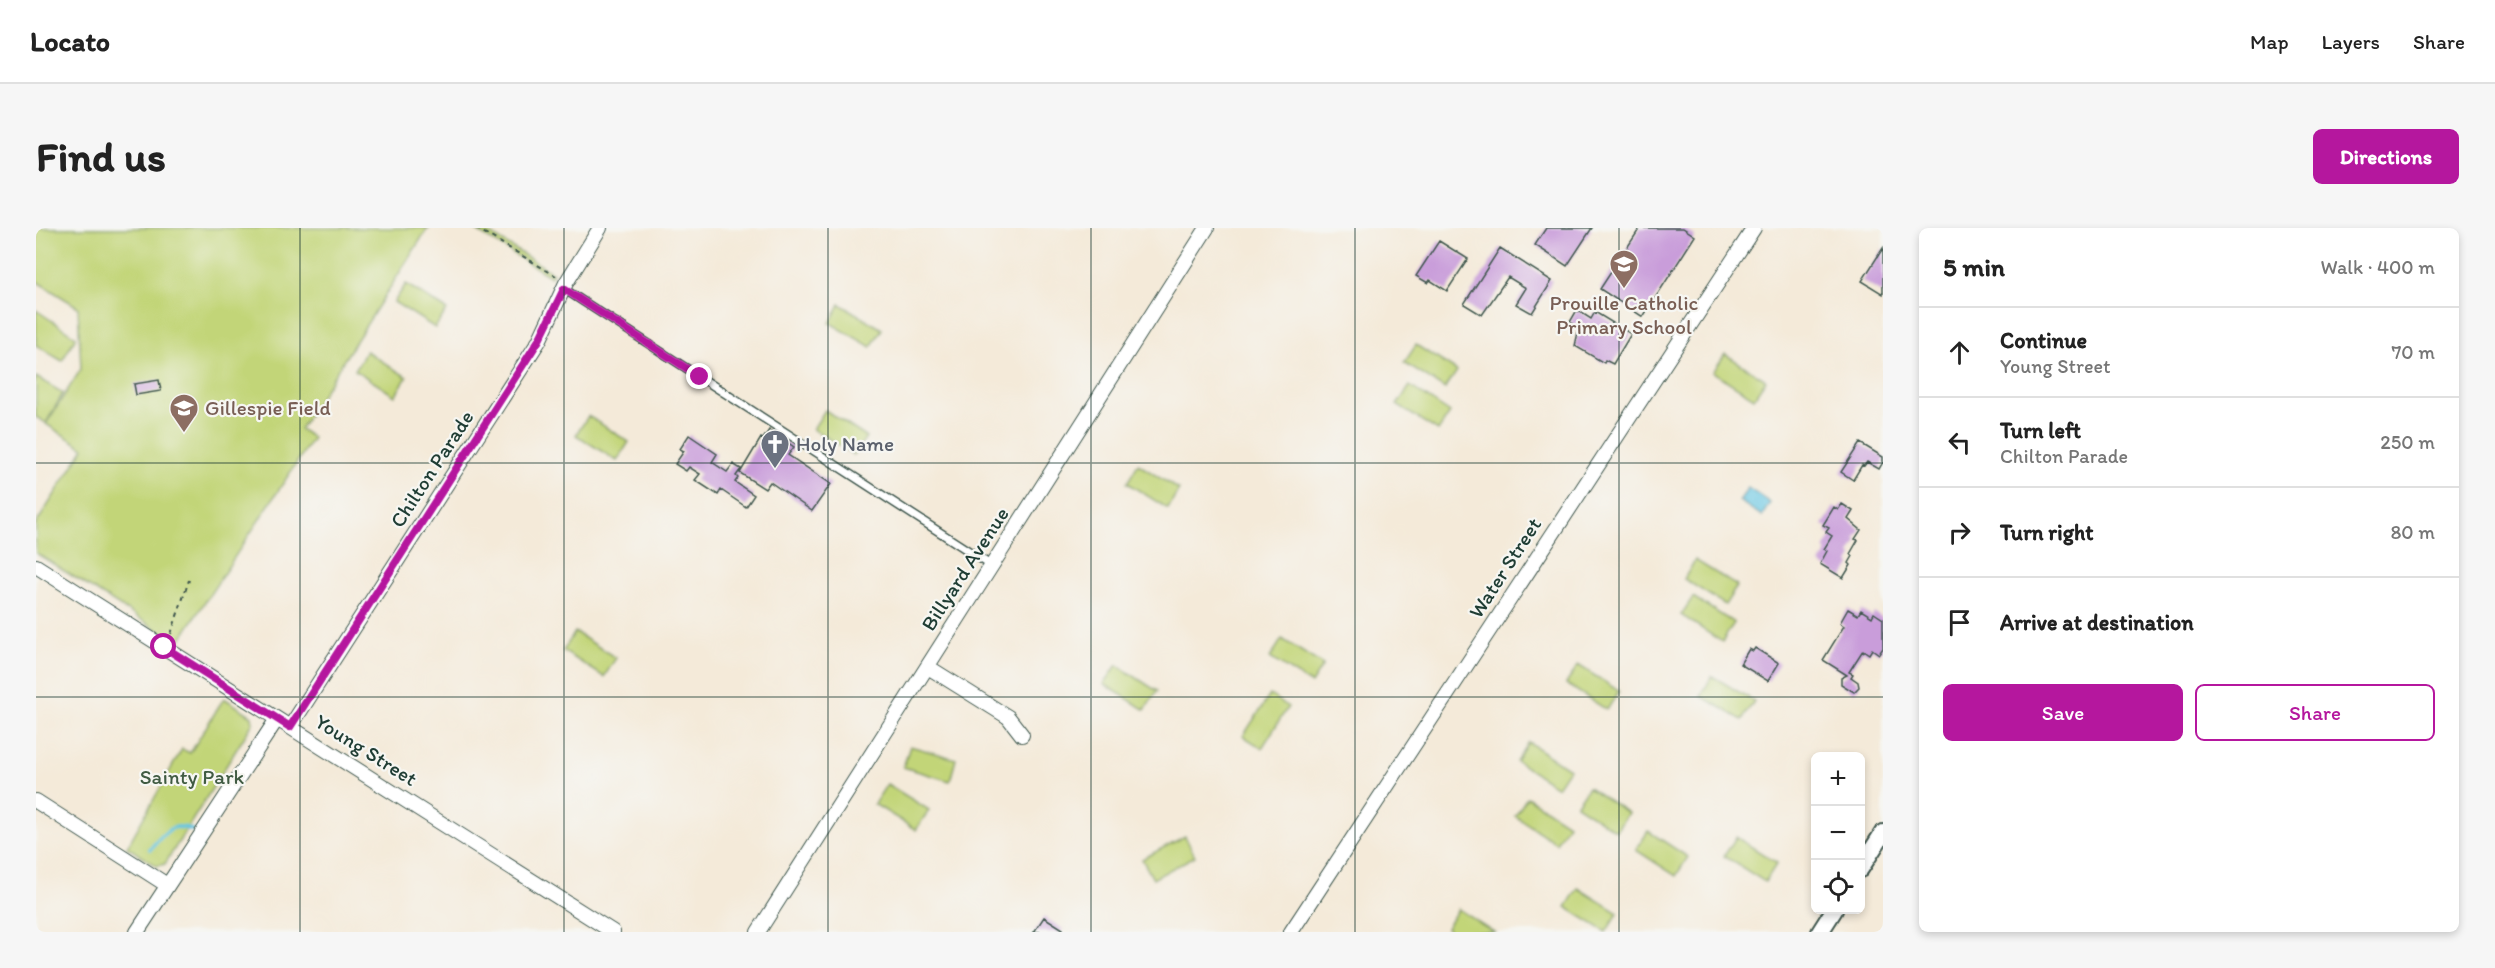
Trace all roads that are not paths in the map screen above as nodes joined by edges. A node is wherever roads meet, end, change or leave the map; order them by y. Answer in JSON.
{"nodes":[{"id":1,"x":600,"y":228,"type":"edge"},
{"id":2,"x":1207,"y":228,"type":"edge"},
{"id":3,"x":1754,"y":228,"type":"edge"},
{"id":4,"x":565,"y":286,"type":"junction"},
{"id":5,"x":36,"y":566,"type":"edge"},
{"id":6,"x":992,"y":566,"type":"junction"},
{"id":7,"x":927,"y":666,"type":"junction"},
{"id":8,"x":277,"y":719,"type":"junction"},
{"id":9,"x":290,"y":727,"type":"junction"},
{"id":10,"x":1022,"y":735,"type":"dead end"},
{"id":11,"x":36,"y":801,"type":"edge"},
{"id":12,"x":1883,"y":833,"type":"edge"},
{"id":13,"x":1865,"y":861,"type":"edge"},
{"id":14,"x":167,"y":885,"type":"junction"},
{"id":15,"x":1831,"y":914,"type":"edge"},
{"id":16,"x":136,"y":932,"type":"edge"},
{"id":17,"x":613,"y":932,"type":"edge"},
{"id":18,"x":758,"y":932,"type":"edge"},
{"id":19,"x":1292,"y":932,"type":"edge"},
{"id":20,"x":1820,"y":932,"type":"edge"}],
"edges":[{"from":1,"to":4,"type":"street","name":"Chilton Parade"},
{"from":2,"to":6,"type":"street","name":"Billyard Avenue"},
{"from":3,"to":19,"type":"street","name":"Water Street"},
{"from":4,"to":6,"type":"lane"},
{"from":4,"to":9,"type":"street","name":"Chilton Parade"},
{"from":5,"to":8,"type":"street","name":"Young Street"},
{"from":6,"to":7,"type":"street","name":"Billyard Avenue"},
{"from":7,"to":10,"type":"street"},
{"from":7,"to":18,"type":"street","name":"Billyard Avenue"},
{"from":8,"to":9,"type":"street","name":"Young Street"},
{"from":8,"to":14,"type":"street"},
{"from":9,"to":17,"type":"street","name":"Young Street"},
{"from":11,"to":14,"type":"street"},
{"from":12,"to":13,"type":"street"},
{"from":14,"to":16,"type":"street"},
{"from":15,"to":20,"type":"street"}]}
